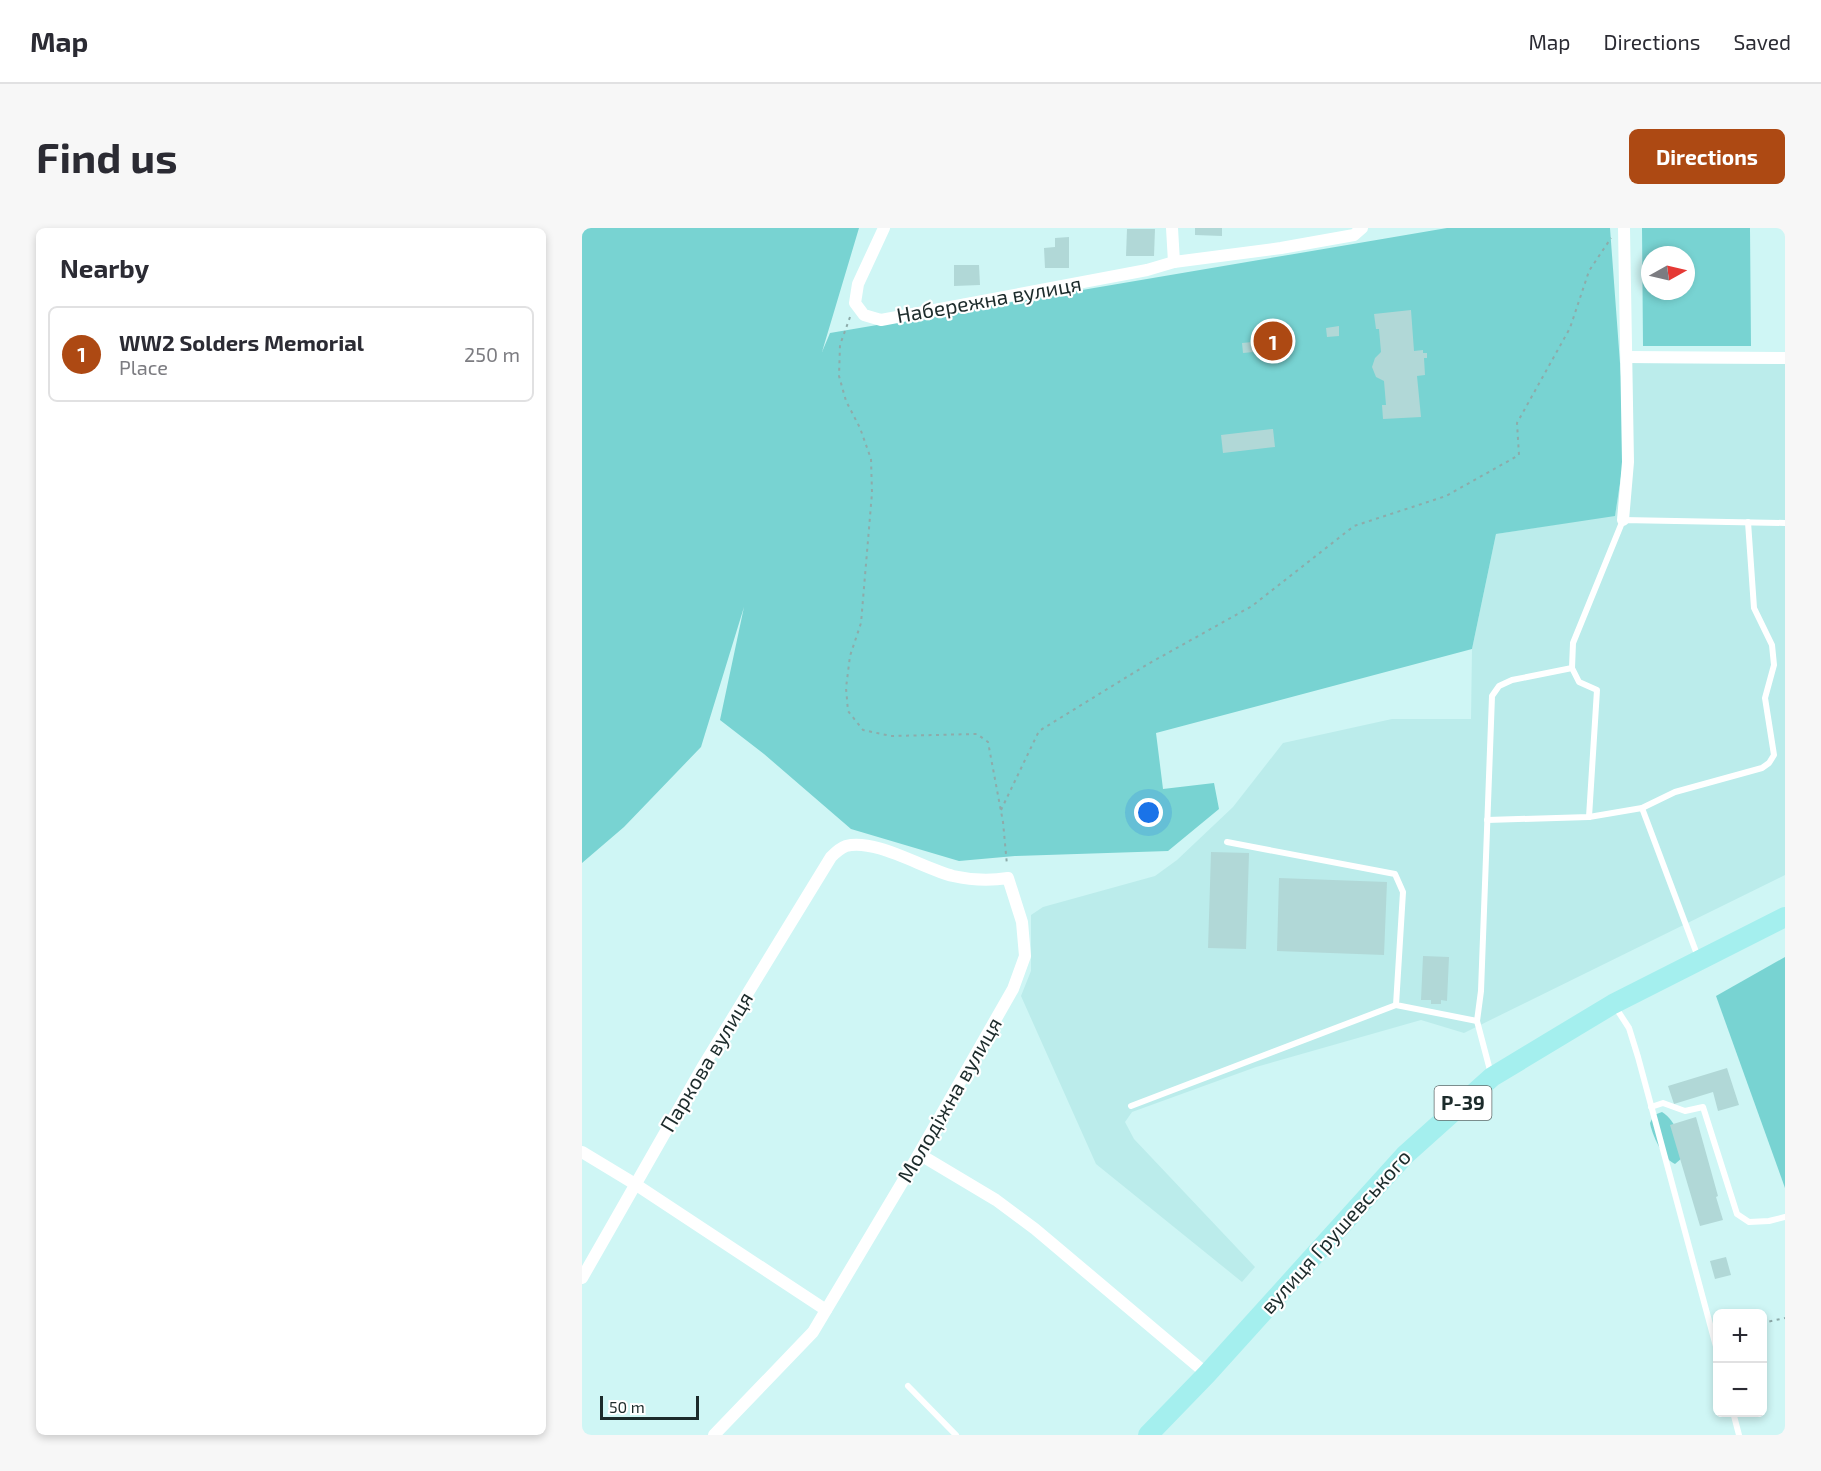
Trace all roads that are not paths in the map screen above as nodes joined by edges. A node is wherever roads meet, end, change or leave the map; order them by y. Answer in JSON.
{"nodes":[{"id":1,"x":884,"y":228,"type":"edge"},
{"id":2,"x":1172,"y":228,"type":"edge"},
{"id":3,"x":1362,"y":228,"type":"edge"},
{"id":4,"x":1624,"y":228,"type":"edge"},
{"id":5,"x":1174,"y":262,"type":"junction"},
{"id":6,"x":1627,"y":357,"type":"junction"},
{"id":7,"x":1785,"y":358,"type":"edge"},
{"id":8,"x":1623,"y":520,"type":"junction"},
{"id":9,"x":1748,"y":522,"type":"junction"},
{"id":10,"x":1785,"y":523,"type":"edge"},
{"id":11,"x":1572,"y":668,"type":"junction"},
{"id":12,"x":1642,"y":808,"type":"junction"},
{"id":13,"x":1589,"y":817,"type":"junction"},
{"id":14,"x":1488,"y":820,"type":"junction"},
{"id":15,"x":1227,"y":842,"type":"dead end"},
{"id":16,"x":838,"y":851,"type":"joint"},
{"id":17,"x":1785,"y":916,"type":"edge"},
{"id":18,"x":1699,"y":960,"type":"junction"},
{"id":19,"x":1613,"y":1004,"type":"junction"},
{"id":20,"x":1396,"y":1005,"type":"junction"},
{"id":21,"x":1477,"y":1021,"type":"junction"},
{"id":22,"x":1492,"y":1077,"type":"junction"},
{"id":23,"x":1131,"y":1106,"type":"dead end"},
{"id":24,"x":1651,"y":1107,"type":"junction"},
{"id":25,"x":582,"y":1152,"type":"edge"},
{"id":26,"x":919,"y":1154,"type":"junction"},
{"id":27,"x":635,"y":1184,"type":"junction"},
{"id":28,"x":1785,"y":1217,"type":"edge"},
{"id":29,"x":582,"y":1278,"type":"edge"},
{"id":30,"x":826,"y":1310,"type":"junction"},
{"id":31,"x":1713,"y":1336,"type":"edge"},
{"id":32,"x":1207,"y":1374,"type":"junction"},
{"id":33,"x":908,"y":1386,"type":"dead end"},
{"id":34,"x":1734,"y":1417,"type":"edge"},
{"id":35,"x":714,"y":1435,"type":"edge"},
{"id":36,"x":956,"y":1435,"type":"edge"},
{"id":37,"x":1148,"y":1435,"type":"edge"},
{"id":38,"x":1739,"y":1435,"type":"edge"}],
"edges":[{"from":1,"to":5,"type":"street","name":"Набережна вулиця"},
{"from":2,"to":5,"type":"street"},
{"from":3,"to":5,"type":"street","name":"Набережна вулиця"},
{"from":4,"to":6,"type":"street"},
{"from":6,"to":7,"type":"street"},
{"from":6,"to":8,"type":"street"},
{"from":8,"to":9,"type":"lane"},
{"from":8,"to":11,"type":"lane"},
{"from":9,"to":10,"type":"lane"},
{"from":9,"to":12,"type":"lane"},
{"from":11,"to":13,"type":"lane"},
{"from":11,"to":14,"type":"lane"},
{"from":12,"to":13,"type":"lane"},
{"from":12,"to":18,"type":"lane"},
{"from":13,"to":14,"type":"lane"},
{"from":14,"to":21,"type":"lane"},
{"from":15,"to":20,"type":"lane"},
{"from":16,"to":26,"type":"street","name":"Молодіжна вулиця"},
{"from":16,"to":27,"type":"street","name":"Паркова вулиця"},
{"from":17,"to":18,"type":"main road","name":"вулиця Грушевського","number":"Р-39"},
{"from":18,"to":19,"type":"main road","name":"вулиця Грушевського","number":"Р-39"},
{"from":19,"to":22,"type":"main road","name":"вулиця Грушевського","number":"Р-39"},
{"from":19,"to":24,"type":"lane"},
{"from":20,"to":21,"type":"lane"},
{"from":20,"to":23,"type":"lane"},
{"from":21,"to":22,"type":"lane"},
{"from":22,"to":32,"type":"main road","name":"вулиця Грушевського","number":"Р-39"},
{"from":24,"to":28,"type":"lane"},
{"from":24,"to":31,"type":"lane"},
{"from":25,"to":27,"type":"street"},
{"from":26,"to":30,"type":"street","name":"Молодіжна вулиця"},
{"from":26,"to":32,"type":"street"},
{"from":27,"to":29,"type":"street","name":"Паркова вулиця"},
{"from":27,"to":30,"type":"street"},
{"from":30,"to":35,"type":"street","name":"Молодіжна вулиця"},
{"from":32,"to":37,"type":"main road","number":"Р-39"},
{"from":33,"to":36,"type":"lane"},
{"from":34,"to":38,"type":"lane"}]}
